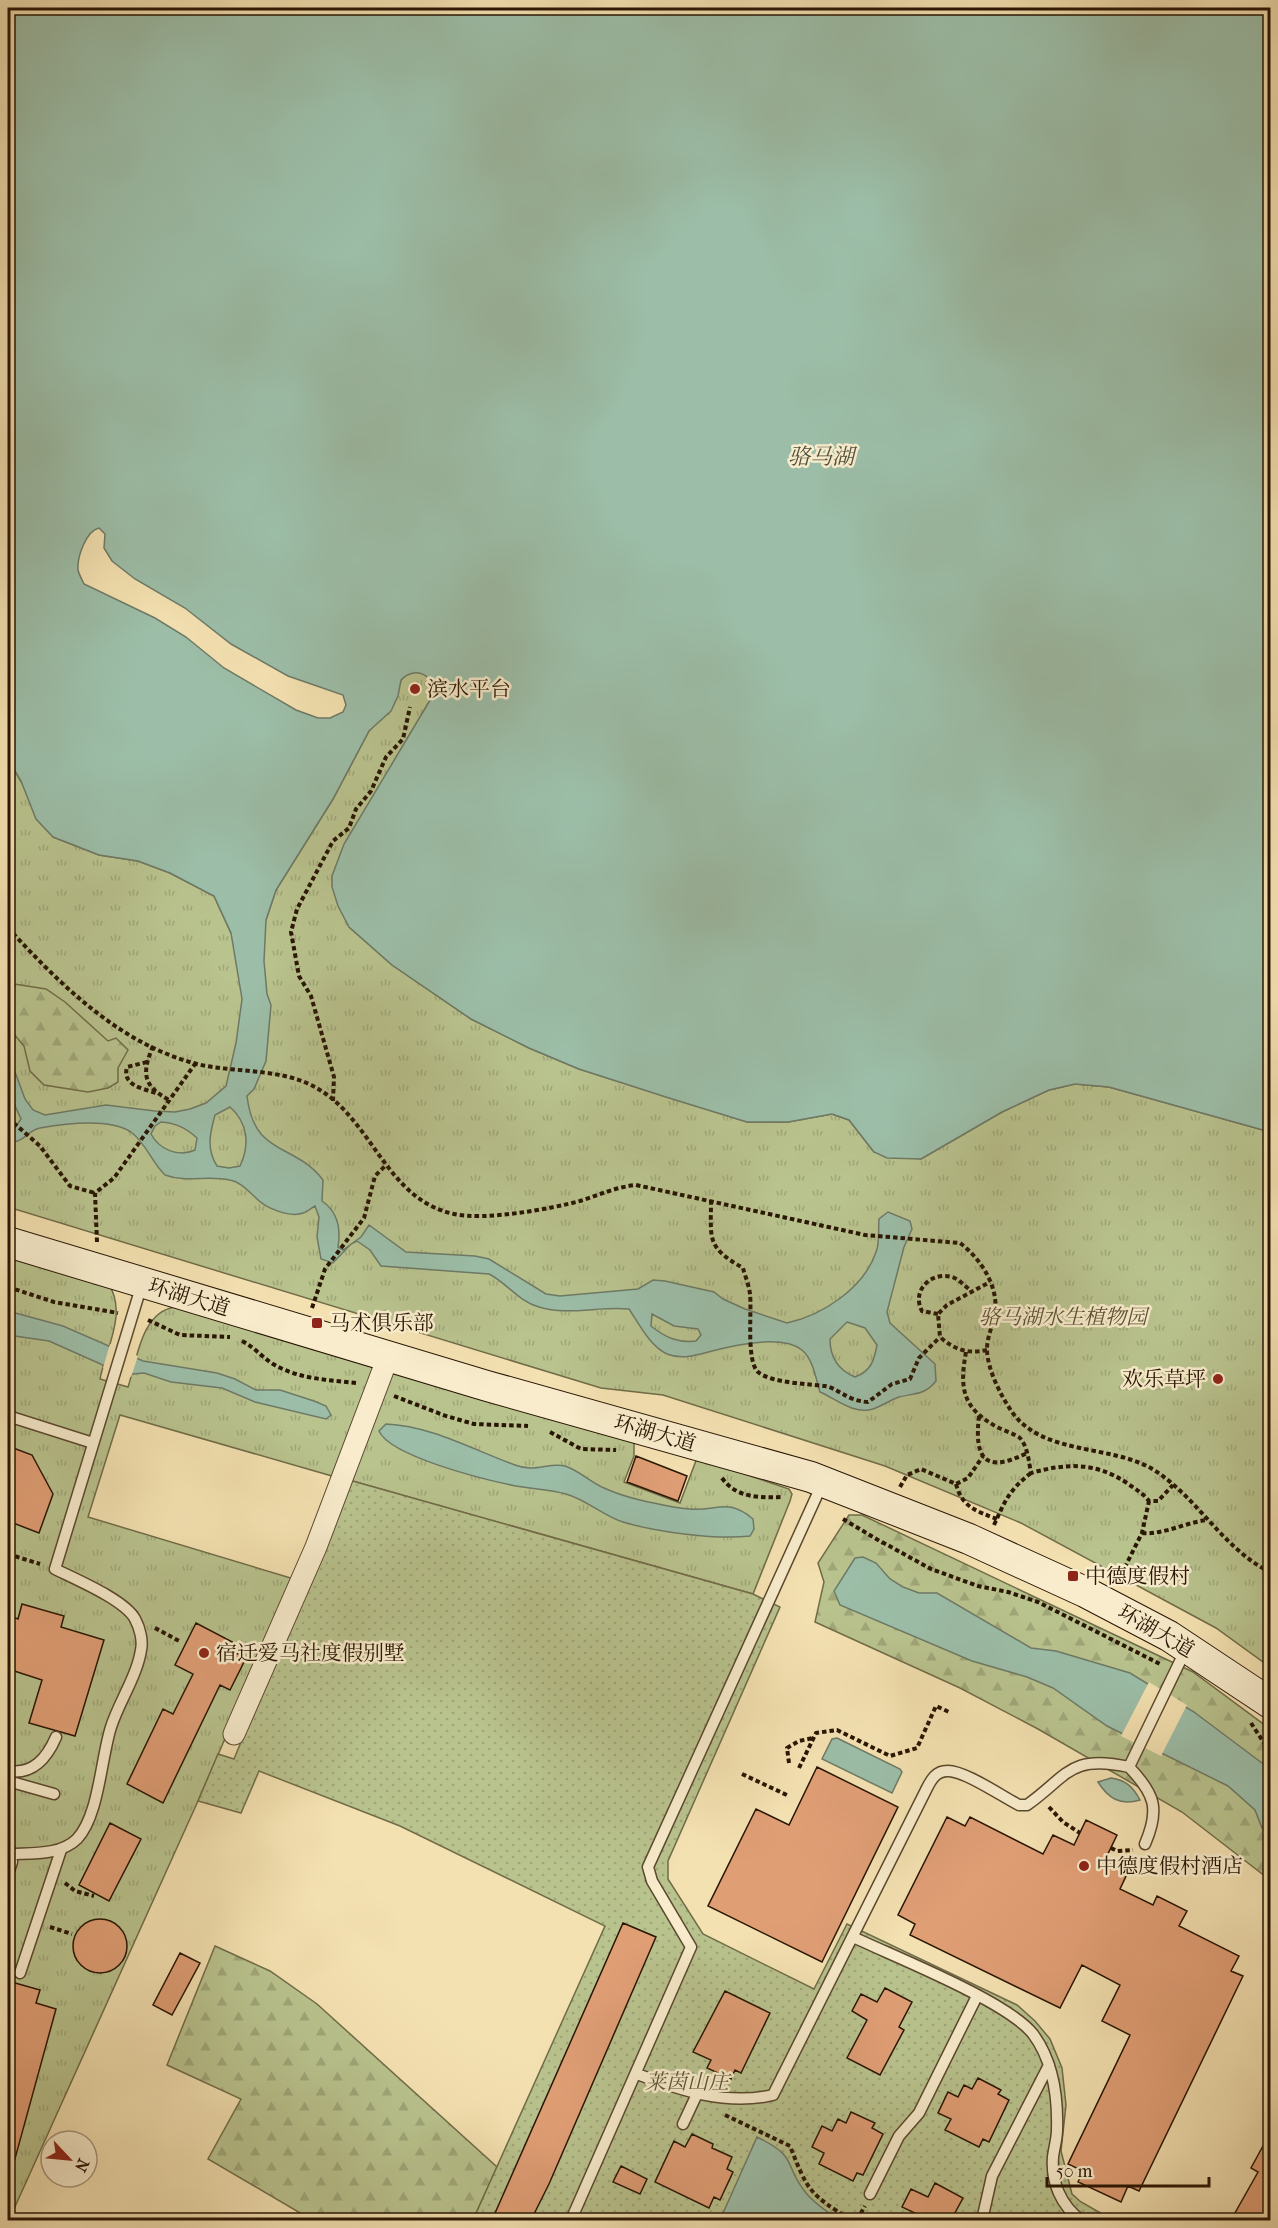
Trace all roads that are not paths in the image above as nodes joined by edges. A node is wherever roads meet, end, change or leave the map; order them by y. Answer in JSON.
{"nodes":[{"id":1,"x":8,"y":1242,"type":"edge"},
{"id":2,"x":142,"y":1284,"type":"junction"},
{"id":3,"x":388,"y":1357,"type":"junction"},
{"id":4,"x":8,"y":1416,"type":"edge"},
{"id":5,"x":93,"y":1443,"type":"junction"},
{"id":6,"x":818,"y":1493,"type":"junction"},
{"id":7,"x":1178,"y":1667,"type":"junction"},
{"id":8,"x":1258,"y":1710,"type":"edge"},
{"id":9,"x":234,"y":1734,"type":"dead end"},
{"id":10,"x":56,"y":1737,"type":"dead end"},
{"id":11,"x":1129,"y":1767,"type":"junction"},
{"id":12,"x":8,"y":1771,"type":"edge"},
{"id":13,"x":8,"y":1781,"type":"edge"},
{"id":14,"x":54,"y":1794,"type":"dead end"},
{"id":15,"x":1145,"y":1844,"type":"dead end"},
{"id":16,"x":10,"y":1849,"type":"edge"},
{"id":17,"x":61,"y":1850,"type":"junction"},
{"id":18,"x":8,"y":1874,"type":"edge"},
{"id":19,"x":853,"y":1937,"type":"junction"},
{"id":20,"x":20,"y":1973,"type":"dead end"},
{"id":21,"x":977,"y":1996,"type":"junction"},
{"id":22,"x":1049,"y":2065,"type":"junction"},
{"id":23,"x":637,"y":2074,"type":"junction"},
{"id":24,"x":697,"y":2094,"type":"junction"},
{"id":25,"x":683,"y":2124,"type":"dead end"},
{"id":26,"x":870,"y":2194,"type":"dead end"},
{"id":27,"x":571,"y":2220,"type":"edge"},
{"id":28,"x":982,"y":2220,"type":"edge"},
{"id":29,"x":1081,"y":2220,"type":"edge"}],
"edges":[{"from":1,"to":2,"type":"street","name":"环湖大道"},
{"from":2,"to":3,"type":"street","name":"环湖大道"},
{"from":2,"to":5,"type":"lane"},
{"from":3,"to":6,"type":"street","name":"环湖大道"},
{"from":3,"to":9,"type":"street"},
{"from":4,"to":5,"type":"lane"},
{"from":5,"to":17,"type":"lane"},
{"from":6,"to":7,"type":"street","name":"环湖大道"},
{"from":6,"to":23,"type":"lane"},
{"from":7,"to":8,"type":"street","name":"环湖大道"},
{"from":7,"to":11,"type":"lane"},
{"from":10,"to":12,"type":"lane"},
{"from":11,"to":15,"type":"lane"},
{"from":11,"to":19,"type":"lane"},
{"from":13,"to":14,"type":"lane"},
{"from":16,"to":17,"type":"lane"},
{"from":16,"to":18,"type":"lane"},
{"from":17,"to":20,"type":"lane"},
{"from":19,"to":21,"type":"lane"},
{"from":19,"to":24,"type":"lane"},
{"from":21,"to":22,"type":"lane"},
{"from":21,"to":26,"type":"lane"},
{"from":22,"to":28,"type":"lane"},
{"from":22,"to":29,"type":"lane"},
{"from":23,"to":24,"type":"lane"},
{"from":23,"to":27,"type":"lane"},
{"from":24,"to":25,"type":"lane"}]}
